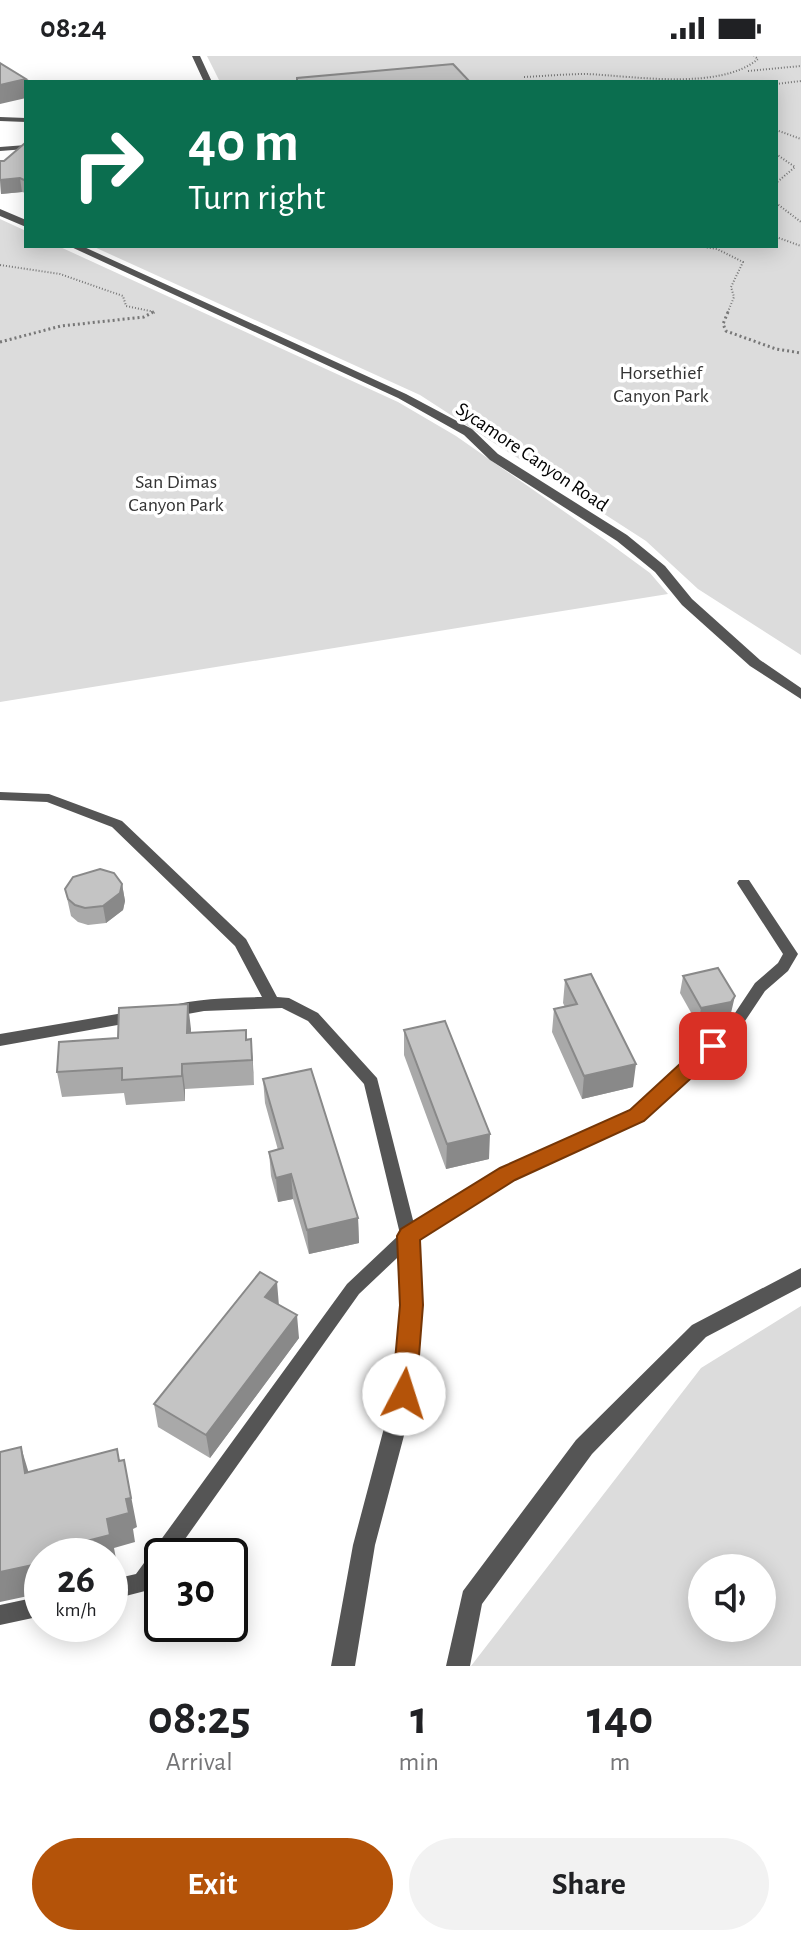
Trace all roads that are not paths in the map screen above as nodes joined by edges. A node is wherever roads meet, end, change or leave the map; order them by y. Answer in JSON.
{"nodes":[{"id":1,"x":196,"y":56,"type":"edge"},
{"id":2,"x":207,"y":80,"type":"edge"},
{"id":3,"x":0,"y":119,"type":"edge"},
{"id":4,"x":24,"y":120,"type":"edge"},
{"id":5,"x":24,"y":147,"type":"edge"},
{"id":6,"x":0,"y":149,"type":"edge"},
{"id":7,"x":0,"y":212,"type":"edge"},
{"id":8,"x":24,"y":223,"type":"edge"},
{"id":9,"x":78,"y":248,"type":"edge"},
{"id":10,"x":801,"y":695,"type":"edge"},
{"id":11,"x":0,"y":796,"type":"edge"},
{"id":12,"x":744,"y":883,"type":"dead end"},
{"id":13,"x":272,"y":1002,"type":"junction"},
{"id":14,"x":0,"y":1040,"type":"edge"},
{"id":15,"x":409,"y":1236,"type":"junction"},
{"id":16,"x":801,"y":1277,"type":"edge"},
{"id":17,"x":128,"y":1586,"type":"edge"},
{"id":18,"x":24,"y":1610,"type":"edge"},
{"id":19,"x":0,"y":1615,"type":"edge"},
{"id":20,"x":343,"y":1666,"type":"edge"},
{"id":21,"x":458,"y":1666,"type":"edge"}],
"edges":[{"from":1,"to":2,"type":"lane"},
{"from":3,"to":4,"type":"lane"},
{"from":5,"to":6,"type":"lane"},
{"from":7,"to":8,"type":"street"},
{"from":9,"to":10,"type":"street","name":"Sycamore Canyon Road"},
{"from":11,"to":13,"type":"lane"},
{"from":12,"to":15,"type":"lane"},
{"from":13,"to":14,"type":"lane"},
{"from":13,"to":15,"type":"lane"},
{"from":15,"to":17,"type":"lane"},
{"from":15,"to":20,"type":"street"},
{"from":16,"to":21,"type":"street"},
{"from":18,"to":19,"type":"lane"}]}
